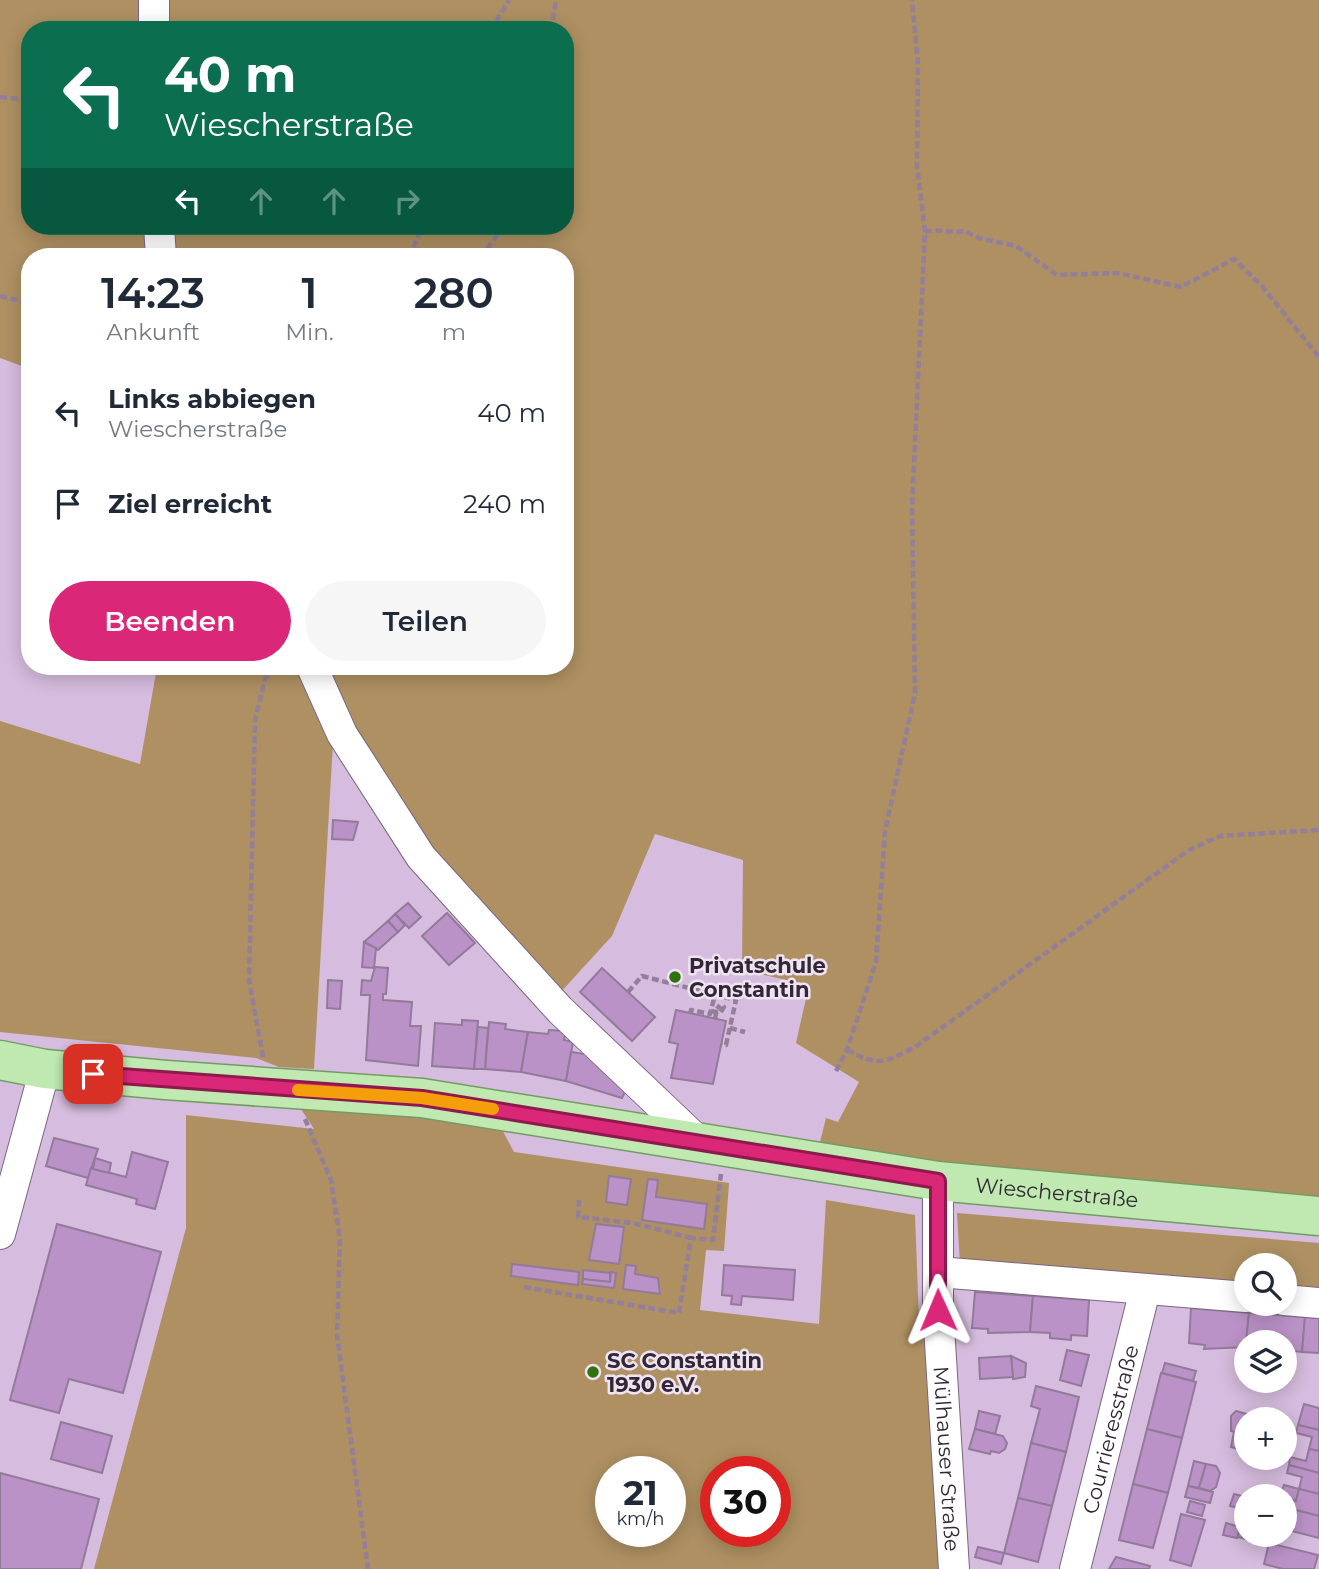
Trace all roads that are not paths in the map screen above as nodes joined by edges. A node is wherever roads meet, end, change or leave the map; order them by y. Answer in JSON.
{"nodes":[{"id":1,"x":154,"y":0,"type":"edge"},
{"id":2,"x":154,"y":21,"type":"edge"},
{"id":3,"x":316,"y":675,"type":"edge"},
{"id":4,"x":0,"y":1060,"type":"edge"},
{"id":5,"x":45,"y":1069,"type":"junction"},
{"id":6,"x":710,"y":1143,"type":"junction"},
{"id":7,"x":938,"y":1181,"type":"junction"},
{"id":8,"x":1319,"y":1216,"type":"edge"},
{"id":9,"x":0,"y":1233,"type":"edge"},
{"id":10,"x":938,"y":1272,"type":"junction"},
{"id":11,"x":1145,"y":1290,"type":"junction"},
{"id":12,"x":1234,"y":1296,"type":"edge"},
{"id":13,"x":1297,"y":1301,"type":"edge"},
{"id":14,"x":1319,"y":1303,"type":"edge"},
{"id":15,"x":954,"y":1569,"type":"edge"},
{"id":16,"x":1075,"y":1569,"type":"edge"}],
"edges":[{"from":1,"to":2,"type":"street"},
{"from":3,"to":6,"type":"street"},
{"from":4,"to":5,"type":"main road","name":"Wiescherstraße"},
{"from":5,"to":6,"type":"main road","name":"Wiescherstraße"},
{"from":5,"to":9,"type":"street"},
{"from":6,"to":7,"type":"main road","name":"Wiescherstraße"},
{"from":7,"to":8,"type":"main road","name":"Wiescherstraße"},
{"from":7,"to":10,"type":"street","name":"Mülhauser Straße"},
{"from":10,"to":11,"type":"street"},
{"from":10,"to":15,"type":"street","name":"Mülhauser Straße"},
{"from":11,"to":12,"type":"street"},
{"from":11,"to":16,"type":"street","name":"Courrieresstraße"},
{"from":13,"to":14,"type":"street"}]}
